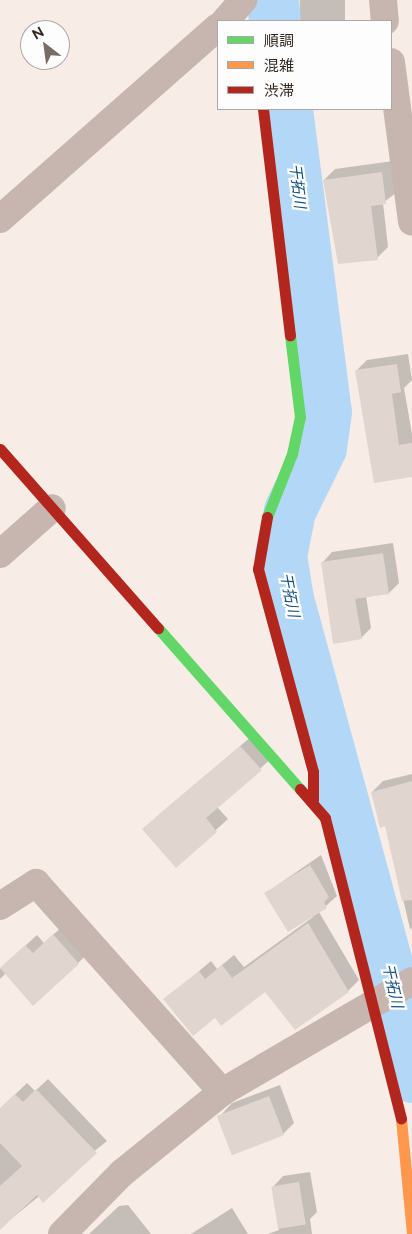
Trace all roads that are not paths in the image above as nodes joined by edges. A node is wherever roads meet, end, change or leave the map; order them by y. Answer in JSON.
{"nodes":[{"id":1,"x":243,"y":0,"type":"edge"},
{"id":2,"x":250,"y":0,"type":"edge"},
{"id":3,"x":383,"y":0,"type":"edge"},
{"id":4,"x":226,"y":20,"type":"edge"},
{"id":5,"x":253,"y":20,"type":"edge"},
{"id":6,"x":385,"y":20,"type":"edge"},
{"id":7,"x":217,"y":28,"type":"edge"},
{"id":8,"x":392,"y":70,"type":"edge"},
{"id":9,"x":263,"y":110,"type":"edge"},
{"id":10,"x":0,"y":219,"type":"edge"},
{"id":11,"x":412,"y":222,"type":"edge"},
{"id":12,"x":0,"y":449,"type":"edge"},
{"id":13,"x":52,"y":508,"type":"junction"},
{"id":14,"x":0,"y":554,"type":"edge"},
{"id":15,"x":313,"y":800,"type":"junction"},
{"id":16,"x":0,"y":906,"type":"edge"},
{"id":17,"x":411,"y":982,"type":"edge"},
{"id":18,"x":375,"y":1003,"type":"junction"},
{"id":19,"x":222,"y":1092,"type":"junction"},
{"id":20,"x":62,"y":1234,"type":"edge"},
{"id":21,"x":412,"y":1234,"type":"edge"}],
"edges":[{"from":1,"to":4,"type":"street"},
{"from":2,"to":5,"type":"street"},
{"from":3,"to":6,"type":"street"},
{"from":7,"to":10,"type":"street"},
{"from":8,"to":11,"type":"street"},
{"from":9,"to":15,"type":"street"},
{"from":12,"to":13,"type":"street"},
{"from":13,"to":14,"type":"street"},
{"from":13,"to":15,"type":"street"},
{"from":15,"to":18,"type":"street"},
{"from":16,"to":19,"type":"street"},
{"from":17,"to":18,"type":"street"},
{"from":18,"to":19,"type":"street"},
{"from":18,"to":21,"type":"street"},
{"from":19,"to":20,"type":"street"}]}
